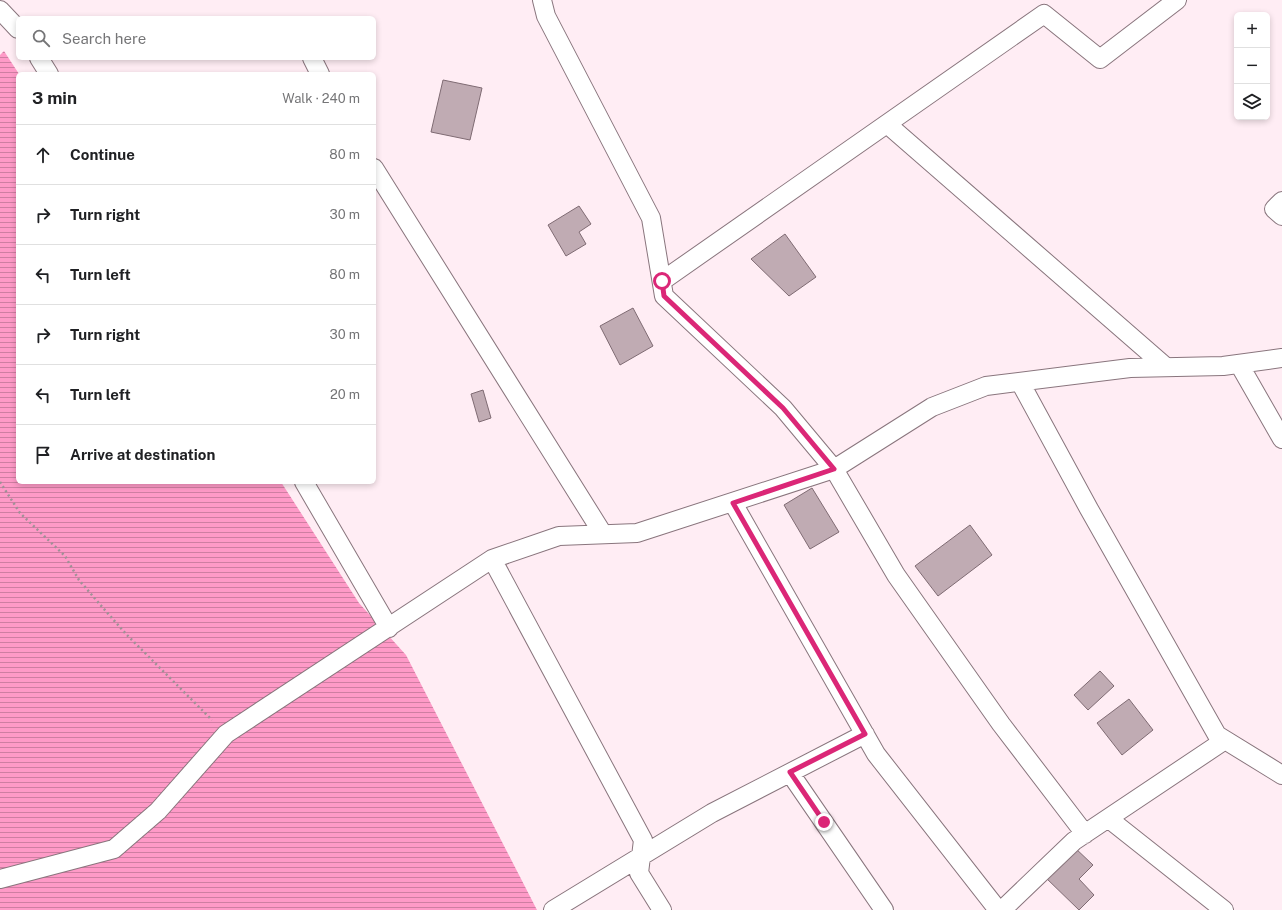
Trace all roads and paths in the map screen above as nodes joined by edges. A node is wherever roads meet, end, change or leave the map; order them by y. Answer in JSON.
{"nodes":[{"id":1,"x":542,"y":0,"type":"edge"},
{"id":2,"x":1178,"y":0,"type":"edge"},
{"id":3,"x":0,"y":10,"type":"edge"},
{"id":4,"x":16,"y":28,"type":"edge"},
{"id":5,"x":40,"y":60,"type":"edge"},
{"id":6,"x":313,"y":60,"type":"edge"},
{"id":7,"x":47,"y":72,"type":"edge"},
{"id":8,"x":319,"y":72,"type":"edge"},
{"id":9,"x":887,"y":124,"type":"junction"},
{"id":10,"x":376,"y":171,"type":"edge"},
{"id":11,"x":1282,"y":202,"type":"edge"},
{"id":12,"x":1282,"y":216,"type":"edge"},
{"id":13,"x":662,"y":281,"type":"junction"},
{"id":14,"x":1282,"y":358,"type":"edge"},
{"id":15,"x":1240,"y":364,"type":"junction"},
{"id":16,"x":1166,"y":367,"type":"junction"},
{"id":17,"x":1020,"y":382,"type":"junction"},
{"id":18,"x":1282,"y":439,"type":"edge"},
{"id":19,"x":834,"y":469,"type":"junction"},
{"id":20,"x":0,"y":482,"type":"edge"},
{"id":21,"x":305,"y":484,"type":"edge"},
{"id":22,"x":733,"y":503,"type":"junction"},
{"id":23,"x":603,"y":534,"type":"junction"},
{"id":24,"x":492,"y":559,"type":"junction"},
{"id":25,"x":389,"y":628,"type":"junction"},
{"id":26,"x":226,"y":734,"type":"junction"},
{"id":27,"x":865,"y":734,"type":"junction"},
{"id":28,"x":1226,"y":740,"type":"junction"},
{"id":29,"x":790,"y":772,"type":"junction"},
{"id":30,"x":1282,"y":775,"type":"edge"},
{"id":31,"x":1109,"y":819,"type":"junction"},
{"id":32,"x":1085,"y":834,"type":"junction"},
{"id":33,"x":641,"y":856,"type":"junction"},
{"id":34,"x":0,"y":879,"type":"edge"},
{"id":35,"x":552,"y":910,"type":"edge"},
{"id":36,"x":662,"y":910,"type":"edge"},
{"id":37,"x":884,"y":910,"type":"edge"},
{"id":38,"x":998,"y":910,"type":"edge"},
{"id":39,"x":1002,"y":910,"type":"edge"},
{"id":40,"x":1224,"y":910,"type":"edge"}],
"edges":[{"from":1,"to":13,"type":"street"},
{"from":2,"to":9,"type":"street"},
{"from":3,"to":4,"type":"street"},
{"from":5,"to":7,"type":"street"},
{"from":6,"to":8,"type":"street"},
{"from":9,"to":13,"type":"street"},
{"from":9,"to":16,"type":"street"},
{"from":10,"to":23,"type":"street"},
{"from":11,"to":12,"type":"street"},
{"from":13,"to":19,"type":"street"},
{"from":14,"to":15,"type":"street"},
{"from":15,"to":16,"type":"street"},
{"from":15,"to":18,"type":"street"},
{"from":16,"to":17,"type":"street"},
{"from":17,"to":19,"type":"street"},
{"from":17,"to":28,"type":"street"},
{"from":19,"to":22,"type":"street"},
{"from":19,"to":32,"type":"street"},
{"from":20,"to":26,"type":"path"},
{"from":21,"to":25,"type":"street"},
{"from":22,"to":23,"type":"street"},
{"from":22,"to":27,"type":"street"},
{"from":23,"to":24,"type":"street"},
{"from":24,"to":25,"type":"street"},
{"from":24,"to":33,"type":"street"},
{"from":25,"to":26,"type":"street"},
{"from":26,"to":34,"type":"street"},
{"from":27,"to":29,"type":"street"},
{"from":27,"to":38,"type":"street"},
{"from":28,"to":30,"type":"street"},
{"from":28,"to":31,"type":"street"},
{"from":29,"to":33,"type":"street"},
{"from":29,"to":37,"type":"street"},
{"from":31,"to":32,"type":"street"},
{"from":31,"to":40,"type":"street"},
{"from":32,"to":39,"type":"street"},
{"from":33,"to":35,"type":"street"},
{"from":33,"to":36,"type":"street"}]}
